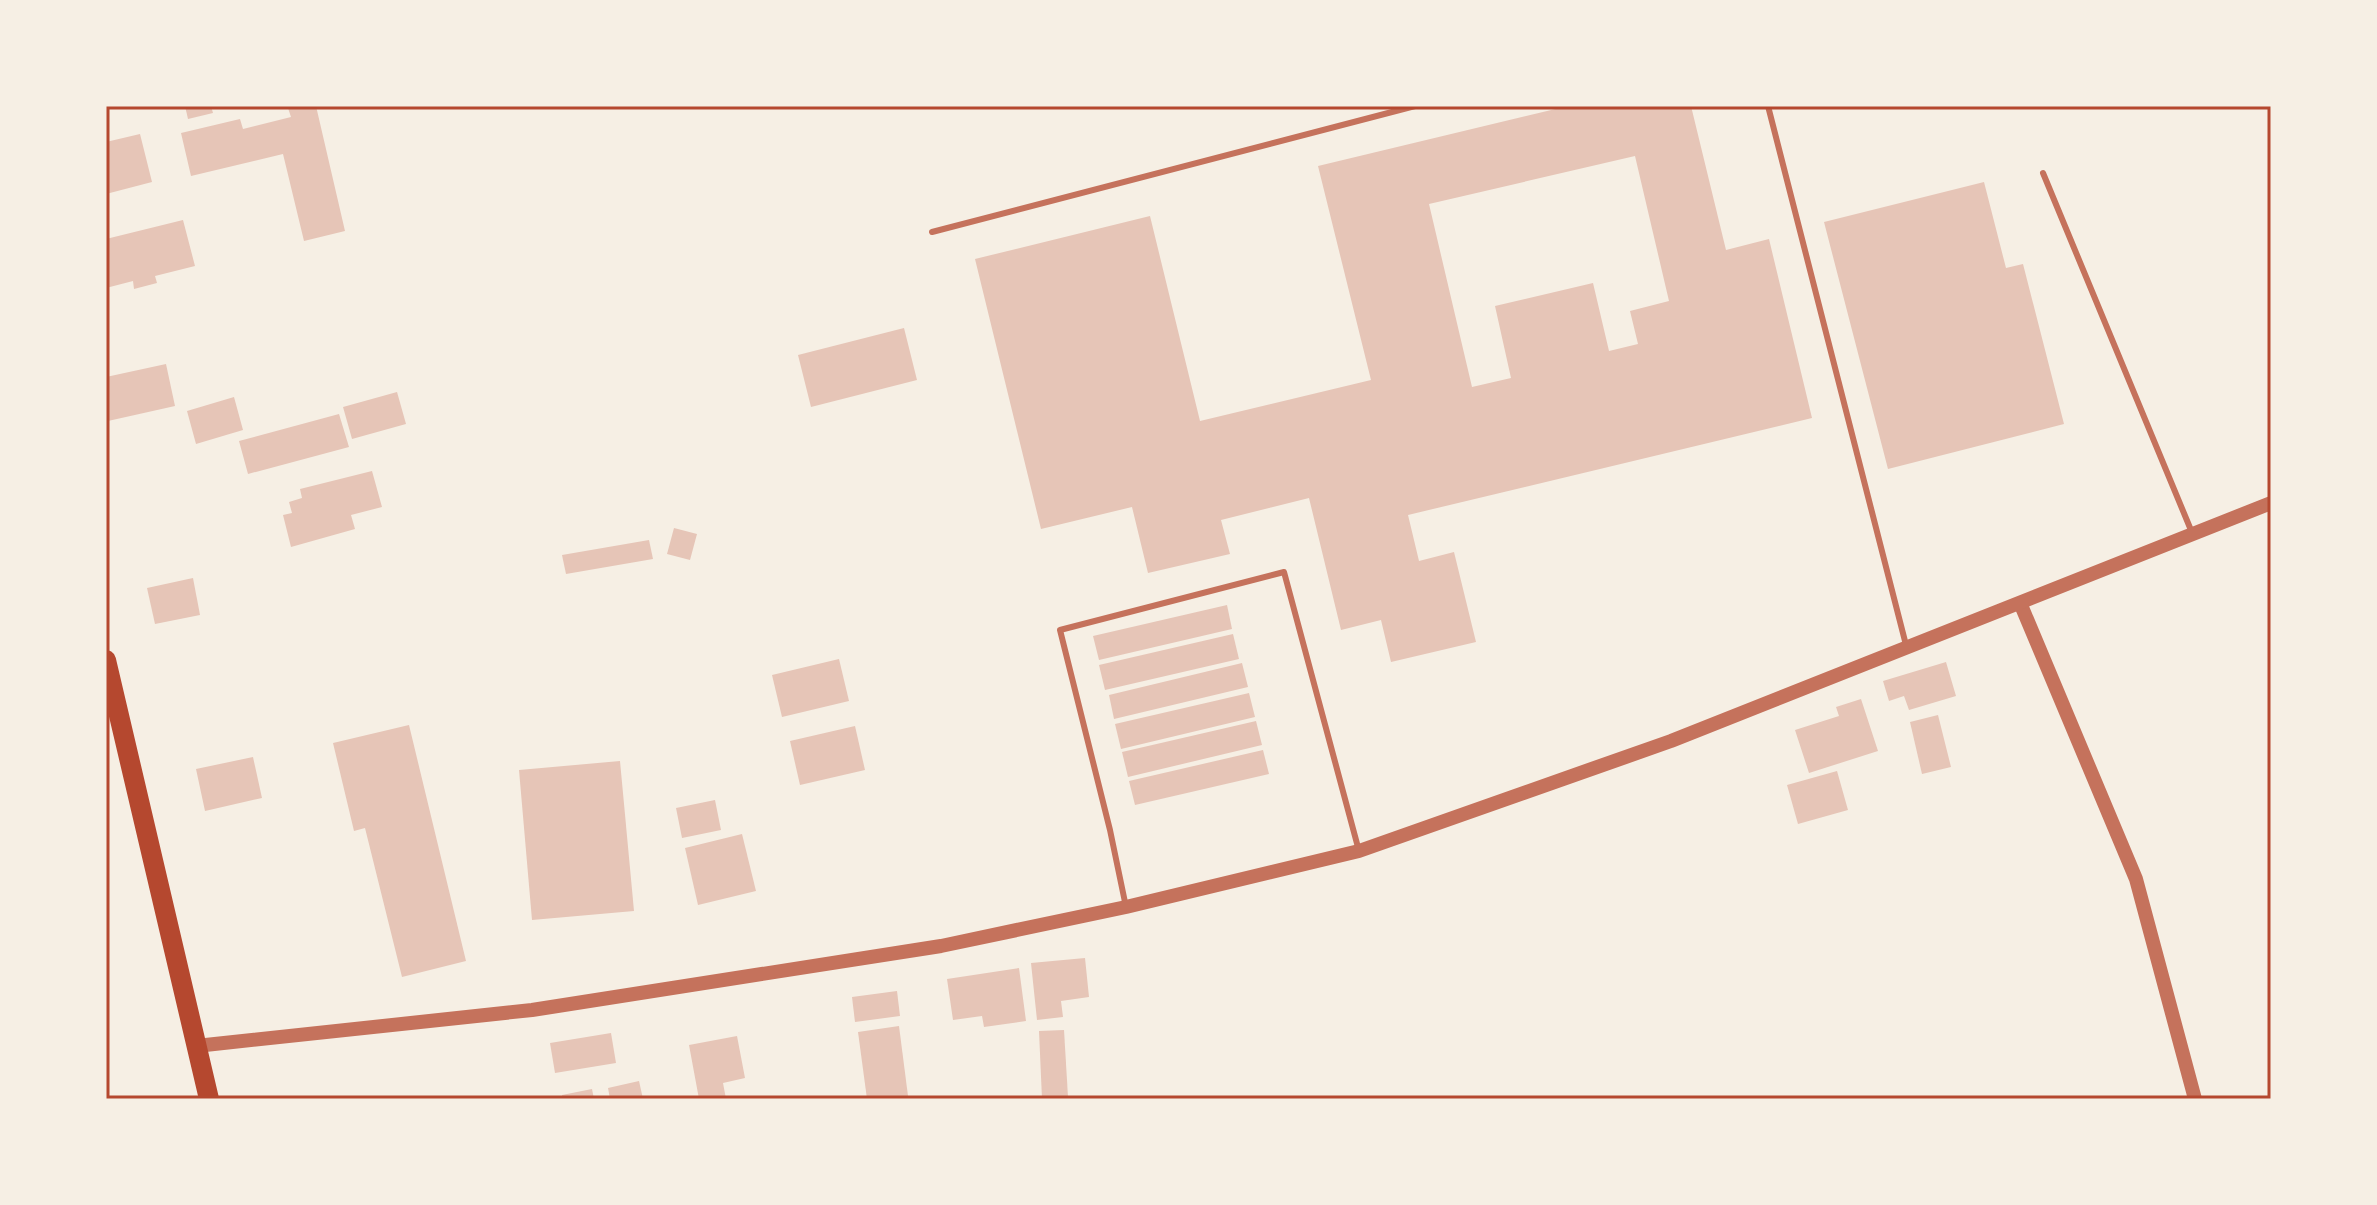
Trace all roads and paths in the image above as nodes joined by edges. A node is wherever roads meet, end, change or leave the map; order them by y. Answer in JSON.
{"nodes":[{"id":1,"x":1415,"y":106,"type":"edge"},
{"id":2,"x":1768,"y":106,"type":"edge"},
{"id":3,"x":2043,"y":173,"type":"dead end"},
{"id":4,"x":932,"y":232,"type":"dead end"},
{"id":5,"x":2271,"y":503,"type":"edge"},
{"id":6,"x":2193,"y":535,"type":"junction"},
{"id":7,"x":2021,"y":605,"type":"junction"},
{"id":8,"x":1907,"y":646,"type":"junction"},
{"id":9,"x":106,"y":660,"type":"edge"},
{"id":10,"x":1359,"y":851,"type":"junction"},
{"id":11,"x":1126,"y":907,"type":"junction"},
{"id":12,"x":196,"y":1046,"type":"junction"},
{"id":13,"x":209,"y":1099,"type":"edge"},
{"id":14,"x":2195,"y":1099,"type":"edge"}],
"edges":[{"from":1,"to":4,"type":"lane"},
{"from":2,"to":8,"type":"lane"},
{"from":3,"to":6,"type":"lane"},
{"from":5,"to":6,"type":"street"},
{"from":6,"to":7,"type":"street"},
{"from":7,"to":8,"type":"street"},
{"from":7,"to":14,"type":"street"},
{"from":8,"to":10,"type":"street"},
{"from":9,"to":12,"type":"main road"},
{"from":10,"to":11,"type":"street"},
{"from":10,"to":11,"type":"lane"},
{"from":11,"to":12,"type":"street"},
{"from":12,"to":13,"type":"main road"}]}
